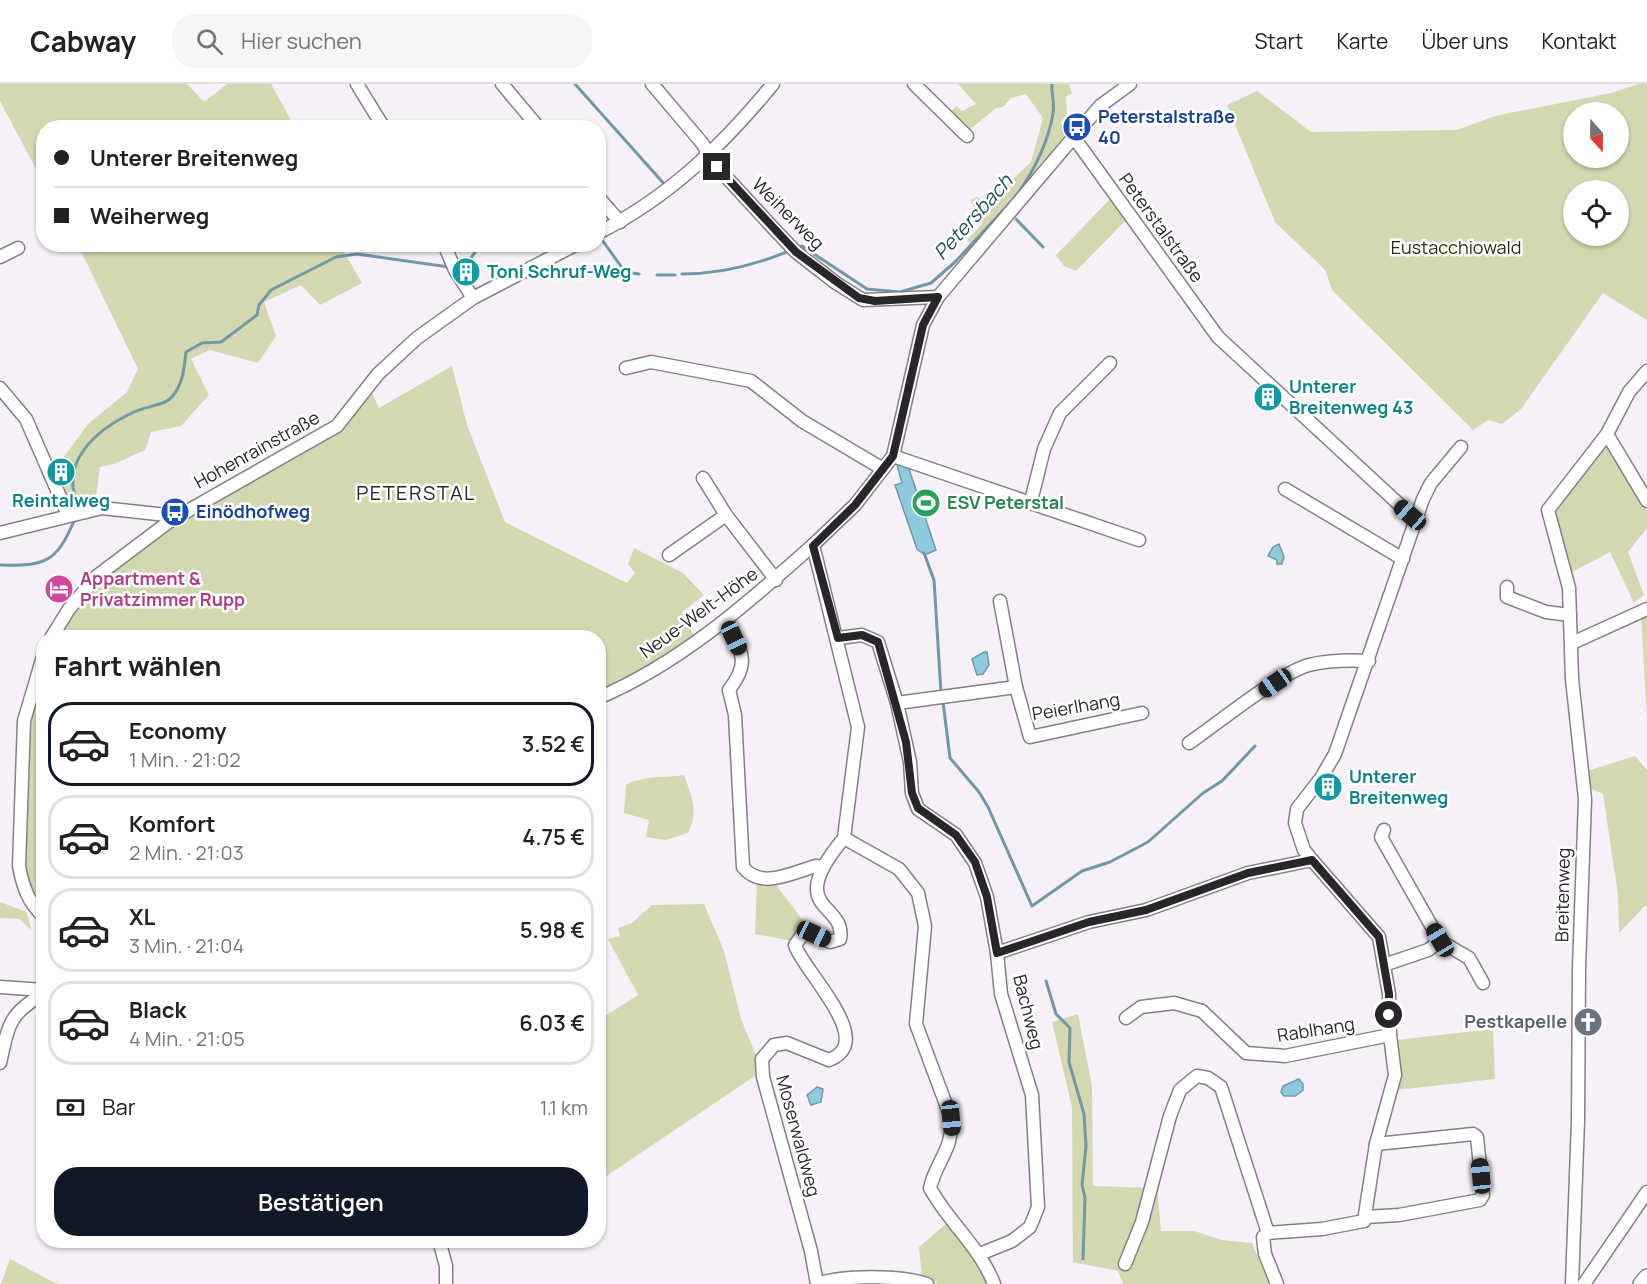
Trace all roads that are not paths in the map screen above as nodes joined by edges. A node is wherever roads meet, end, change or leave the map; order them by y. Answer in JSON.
{"nodes":[{"id":1,"x":357,"y":84,"type":"edge"},
{"id":2,"x":502,"y":84,"type":"edge"},
{"id":3,"x":652,"y":84,"type":"edge"},
{"id":4,"x":772,"y":84,"type":"edge"},
{"id":5,"x":914,"y":84,"type":"edge"},
{"id":6,"x":1130,"y":84,"type":"edge"},
{"id":7,"x":379,"y":120,"type":"edge"},
{"id":8,"x":532,"y":120,"type":"edge"},
{"id":9,"x":967,"y":135,"type":"dead end"},
{"id":10,"x":1075,"y":139,"type":"junction"},
{"id":11,"x":710,"y":156,"type":"junction"},
{"id":12,"x":606,"y":206,"type":"edge"},
{"id":13,"x":620,"y":222,"type":"junction"},
{"id":14,"x":606,"y":229,"type":"edge"},
{"id":15,"x":18,"y":248,"type":"dead end"},
{"id":16,"x":447,"y":252,"type":"edge"},
{"id":17,"x":562,"y":252,"type":"edge"},
{"id":18,"x":0,"y":257,"type":"edge"},
{"id":19,"x":938,"y":297,"type":"junction"},
{"id":20,"x":473,"y":298,"type":"junction"},
{"id":21,"x":1110,"y":363,"type":"dead end"},
{"id":22,"x":626,"y":368,"type":"dead end"},
{"id":23,"x":1647,"y":371,"type":"edge"},
{"id":24,"x":0,"y":388,"type":"edge"},
{"id":25,"x":1606,"y":434,"type":"junction"},
{"id":26,"x":1461,"y":447,"type":"dead end"},
{"id":27,"x":893,"y":456,"type":"junction"},
{"id":28,"x":883,"y":469,"type":"junction"},
{"id":29,"x":703,"y":478,"type":"dead end"},
{"id":30,"x":1285,"y":489,"type":"dead end"},
{"id":31,"x":1031,"y":501,"type":"junction"},
{"id":32,"x":1647,"y":501,"type":"edge"},
{"id":33,"x":68,"y":515,"type":"junction"},
{"id":34,"x":726,"y":515,"type":"junction"},
{"id":35,"x":176,"y":516,"type":"junction"},
{"id":36,"x":1415,"y":519,"type":"junction"},
{"id":37,"x":0,"y":533,"type":"edge"},
{"id":38,"x":1139,"y":540,"type":"dead end"},
{"id":39,"x":813,"y":546,"type":"junction"},
{"id":40,"x":669,"y":555,"type":"dead end"},
{"id":41,"x":1402,"y":559,"type":"junction"},
{"id":42,"x":776,"y":580,"type":"junction"},
{"id":43,"x":1507,"y":587,"type":"dead end"},
{"id":44,"x":1000,"y":601,"type":"dead end"},
{"id":45,"x":1647,"y":609,"type":"edge"},
{"id":46,"x":1570,"y":615,"type":"junction"},
{"id":47,"x":726,"y":621,"type":"junction"},
{"id":48,"x":56,"y":630,"type":"edge"},
{"id":49,"x":838,"y":638,"type":"junction"},
{"id":50,"x":1572,"y":644,"type":"junction"},
{"id":51,"x":1369,"y":661,"type":"junction"},
{"id":52,"x":36,"y":680,"type":"edge"},
{"id":53,"x":1016,"y":687,"type":"junction"},
{"id":54,"x":606,"y":695,"type":"edge"},
{"id":55,"x":897,"y":703,"type":"junction"},
{"id":56,"x":1142,"y":713,"type":"dead end"},
{"id":57,"x":1189,"y":743,"type":"dead end"},
{"id":58,"x":1384,"y":830,"type":"dead end"},
{"id":59,"x":844,"y":838,"type":"junction"},
{"id":60,"x":1312,"y":860,"type":"junction"},
{"id":61,"x":822,"y":867,"type":"junction"},
{"id":62,"x":36,"y":909,"type":"edge"},
{"id":63,"x":1440,"y":940,"type":"junction"},
{"id":64,"x":997,"y":953,"type":"junction"},
{"id":65,"x":1384,"y":965,"type":"junction"},
{"id":66,"x":1483,"y":983,"type":"dead end"},
{"id":67,"x":0,"y":987,"type":"edge"},
{"id":68,"x":36,"y":990,"type":"edge"},
{"id":69,"x":36,"y":996,"type":"edge"},
{"id":70,"x":1126,"y":1018,"type":"dead end"},
{"id":71,"x":1390,"y":1035,"type":"junction"},
{"id":72,"x":0,"y":1063,"type":"edge"},
{"id":73,"x":1376,"y":1144,"type":"junction"},
{"id":74,"x":1647,"y":1192,"type":"edge"},
{"id":75,"x":1365,"y":1217,"type":"junction"},
{"id":76,"x":1268,"y":1233,"type":"junction"},
{"id":77,"x":442,"y":1248,"type":"edge"},
{"id":78,"x":980,"y":1254,"type":"junction"},
{"id":79,"x":1125,"y":1264,"type":"dead end"},
{"id":80,"x":1647,"y":1277,"type":"edge"},
{"id":81,"x":446,"y":1284,"type":"edge"},
{"id":82,"x":817,"y":1284,"type":"edge"},
{"id":83,"x":927,"y":1284,"type":"edge"},
{"id":84,"x":994,"y":1284,"type":"edge"},
{"id":85,"x":1277,"y":1284,"type":"edge"},
{"id":86,"x":1572,"y":1284,"type":"edge"},
{"id":87,"x":1584,"y":1284,"type":"edge"},
{"id":88,"x":1641,"y":1284,"type":"edge"}],
"edges":[{"from":1,"to":7,"type":"street"},
{"from":2,"to":8,"type":"street"},
{"from":3,"to":11,"type":"street","name":"Weiherweg"},
{"from":4,"to":11,"type":"street"},
{"from":5,"to":9,"type":"street"},
{"from":6,"to":10,"type":"street"},
{"from":10,"to":19,"type":"street"},
{"from":10,"to":36,"type":"street","name":"Peterstalstraße"},
{"from":11,"to":13,"type":"street"},
{"from":11,"to":19,"type":"street","name":"Weiherweg"},
{"from":12,"to":13,"type":"street"},
{"from":13,"to":14,"type":"street"},
{"from":15,"to":18,"type":"street"},
{"from":16,"to":20,"type":"street"},
{"from":17,"to":20,"type":"street","name":"Hohenrainstraße"},
{"from":19,"to":27,"type":"street"},
{"from":20,"to":35,"type":"street","name":"Hohenrainstraße"},
{"from":21,"to":31,"type":"street"},
{"from":22,"to":28,"type":"street"},
{"from":23,"to":25,"type":"street"},
{"from":24,"to":33,"type":"street"},
{"from":25,"to":32,"type":"street"},
{"from":25,"to":46,"type":"street","name":"Breitenweg"},
{"from":26,"to":36,"type":"street"},
{"from":27,"to":28,"type":"street"},
{"from":27,"to":31,"type":"street"},
{"from":28,"to":39,"type":"street"},
{"from":29,"to":34,"type":"street"},
{"from":30,"to":41,"type":"street"},
{"from":31,"to":38,"type":"street"},
{"from":33,"to":35,"type":"street"},
{"from":33,"to":37,"type":"street"},
{"from":34,"to":40,"type":"street"},
{"from":34,"to":42,"type":"street"},
{"from":35,"to":48,"type":"street","name":"Hohenrainstraße"},
{"from":36,"to":41,"type":"street"},
{"from":39,"to":42,"type":"street","name":"Neue-Welt-Höhe"},
{"from":39,"to":49,"type":"street"},
{"from":41,"to":51,"type":"street"},
{"from":42,"to":47,"type":"street","name":"Neue-Welt-Höhe"},
{"from":43,"to":46,"type":"street"},
{"from":44,"to":53,"type":"street","name":"Peierlhang"},
{"from":45,"to":50,"type":"street"},
{"from":46,"to":50,"type":"street","name":"Breitenweg"},
{"from":47,"to":54,"type":"street","name":"Neue-Welt-Höhe"},
{"from":47,"to":61,"type":"street"},
{"from":49,"to":55,"type":"street","name":"Bachweg"},
{"from":49,"to":59,"type":"street"},
{"from":50,"to":86,"type":"street","name":"Breitenweg"},
{"from":51,"to":57,"type":"street"},
{"from":51,"to":60,"type":"street"},
{"from":52,"to":62,"type":"street"},
{"from":53,"to":55,"type":"street","name":"Peierlhang"},
{"from":53,"to":56,"type":"street","name":"Peierlhang"},
{"from":55,"to":64,"type":"street","name":"Bachweg"},
{"from":58,"to":63,"type":"street"},
{"from":59,"to":61,"type":"street","name":"Moserwaldweg"},
{"from":59,"to":78,"type":"street"},
{"from":60,"to":64,"type":"street"},
{"from":60,"to":65,"type":"street"},
{"from":61,"to":82,"type":"street","name":"Moserwaldweg"},
{"from":63,"to":65,"type":"street"},
{"from":63,"to":66,"type":"street"},
{"from":64,"to":78,"type":"street","name":"Bachweg"},
{"from":65,"to":71,"type":"street"},
{"from":67,"to":68,"type":"street"},
{"from":69,"to":72,"type":"street"},
{"from":70,"to":71,"type":"street","name":"Rablhang"},
{"from":71,"to":73,"type":"street"},
{"from":73,"to":75,"type":"street"},
{"from":73,"to":75,"type":"street"},
{"from":74,"to":87,"type":"street"},
{"from":75,"to":76,"type":"street"},
{"from":76,"to":79,"type":"street"},
{"from":76,"to":85,"type":"street"},
{"from":77,"to":81,"type":"street"},
{"from":78,"to":84,"type":"street"},
{"from":80,"to":88,"type":"main road"},
{"from":82,"to":83,"type":"street"}]}
